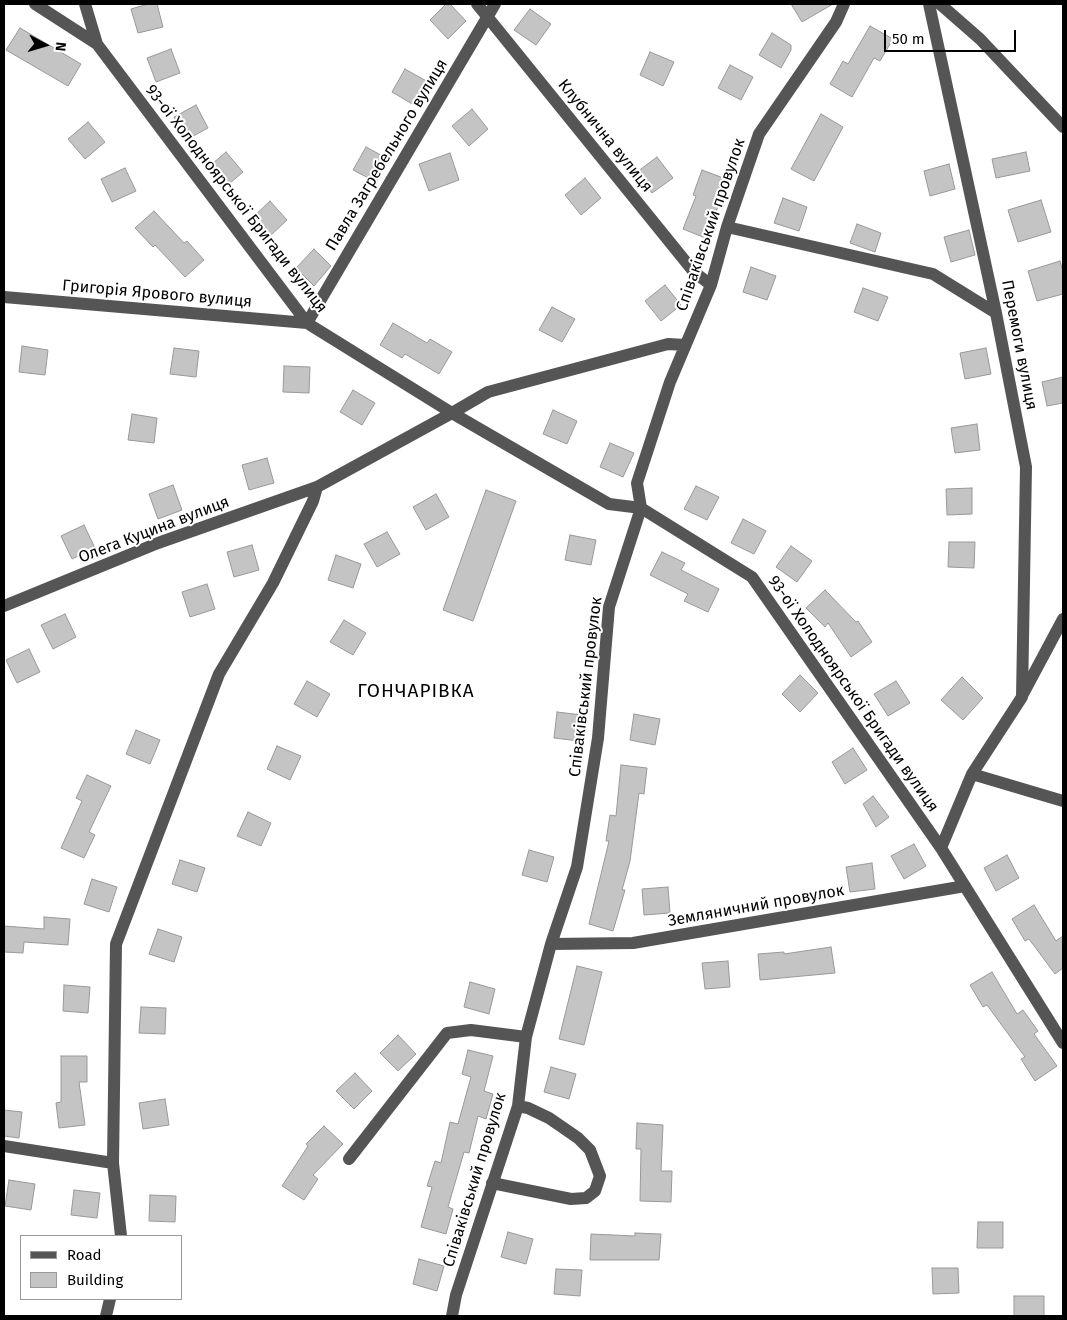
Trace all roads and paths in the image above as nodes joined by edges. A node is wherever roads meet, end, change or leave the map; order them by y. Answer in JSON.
{"nodes":[{"id":1,"x":35,"y":4,"type":"edge"},
{"id":2,"x":85,"y":4,"type":"edge"},
{"id":3,"x":477,"y":4,"type":"edge"},
{"id":4,"x":495,"y":4,"type":"edge"},
{"id":5,"x":844,"y":4,"type":"edge"},
{"id":6,"x":929,"y":4,"type":"edge"},
{"id":7,"x":940,"y":4,"type":"edge"},
{"id":8,"x":488,"y":15,"type":"junction"},
{"id":9,"x":97,"y":44,"type":"junction"},
{"id":10,"x":1063,"y":127,"type":"edge"},
{"id":11,"x":727,"y":227,"type":"junction"},
{"id":12,"x":711,"y":285,"type":"junction"},
{"id":13,"x":4,"y":297,"type":"edge"},
{"id":14,"x":996,"y":313,"type":"junction"},
{"id":15,"x":307,"y":322,"type":"junction"},
{"id":16,"x":686,"y":344,"type":"junction"},
{"id":17,"x":452,"y":413,"type":"junction"},
{"id":18,"x":317,"y":487,"type":"junction"},
{"id":19,"x":640,"y":508,"type":"junction"},
{"id":20,"x":4,"y":606,"type":"edge"},
{"id":21,"x":1063,"y":619,"type":"edge"},
{"id":22,"x":1022,"y":697,"type":"junction"},
{"id":23,"x":972,"y":774,"type":"junction"},
{"id":24,"x":1063,"y":801,"type":"edge"},
{"id":25,"x":941,"y":848,"type":"junction"},
{"id":26,"x":965,"y":886,"type":"junction"},
{"id":27,"x":551,"y":944,"type":"junction"},
{"id":28,"x":526,"y":1038,"type":"junction"},
{"id":29,"x":1063,"y":1044,"type":"edge"},
{"id":30,"x":518,"y":1106,"type":"junction"},
{"id":31,"x":4,"y":1146,"type":"edge"},
{"id":32,"x":349,"y":1159,"type":"dead end"},
{"id":33,"x":113,"y":1163,"type":"junction"},
{"id":34,"x":492,"y":1182,"type":"junction"},
{"id":35,"x":121,"y":1235,"type":"edge"},
{"id":36,"x":110,"y":1300,"type":"edge"},
{"id":37,"x":106,"y":1316,"type":"edge"},
{"id":38,"x":452,"y":1316,"type":"edge"}],
"edges":[{"from":1,"to":9,"type":"street","name":"93-ої Холодноярської Бригади вулиця"},
{"from":2,"to":9,"type":"street"},
{"from":3,"to":8,"type":"street","name":"Клубнична вулиця"},
{"from":4,"to":8,"type":"street","name":"Павла Загребельного вулиця"},
{"from":5,"to":11,"type":"street","name":"Співаківський провулок"},
{"from":6,"to":14,"type":"street","name":"Перемоги вулиця"},
{"from":7,"to":10,"type":"street"},
{"from":8,"to":12,"type":"street","name":"Клубнична вулиця"},
{"from":8,"to":15,"type":"street","name":"Павла Загребельного вулиця"},
{"from":9,"to":15,"type":"street","name":"93-ої Холодноярської Бригади вулиця"},
{"from":11,"to":12,"type":"street","name":"Співаківський провулок"},
{"from":11,"to":14,"type":"street"},
{"from":12,"to":16,"type":"street","name":"Співаківський провулок"},
{"from":13,"to":15,"type":"street","name":"Григорія Ярового вулиця"},
{"from":14,"to":22,"type":"street","name":"Перемоги вулиця"},
{"from":15,"to":17,"type":"street","name":"93-ої Холодноярської Бригади вулиця"},
{"from":16,"to":17,"type":"street"},
{"from":16,"to":19,"type":"street","name":"Співаківський провулок"},
{"from":17,"to":18,"type":"street","name":"Олега Куцина вулиця"},
{"from":17,"to":19,"type":"street","name":"93-ої Холодноярської Бригади вулиця"},
{"from":18,"to":20,"type":"street","name":"Олега Куцина вулиця"},
{"from":18,"to":33,"type":"street"},
{"from":19,"to":25,"type":"street","name":"93-ої Холодноярської Бригади вулиця"},
{"from":19,"to":27,"type":"street","name":"Співаківський провулок"},
{"from":21,"to":22,"type":"street"},
{"from":22,"to":23,"type":"street"},
{"from":23,"to":24,"type":"street"},
{"from":23,"to":25,"type":"street"},
{"from":25,"to":26,"type":"street","name":"93-ої Холодноярської Бригади вулиця"},
{"from":26,"to":27,"type":"street","name":"Земляничний провулок"},
{"from":26,"to":29,"type":"street","name":"93-ої Холодноярської Бригади вулиця"},
{"from":27,"to":28,"type":"street","name":"Співаківський провулок"},
{"from":28,"to":30,"type":"street","name":"Співаківський провулок"},
{"from":28,"to":32,"type":"street"},
{"from":30,"to":34,"type":"street","name":"Співаківський провулок"},
{"from":30,"to":34,"type":"street"},
{"from":31,"to":33,"type":"street"},
{"from":33,"to":35,"type":"street"},
{"from":34,"to":38,"type":"street","name":"Співаківський провулок"},
{"from":36,"to":37,"type":"street"}]}
